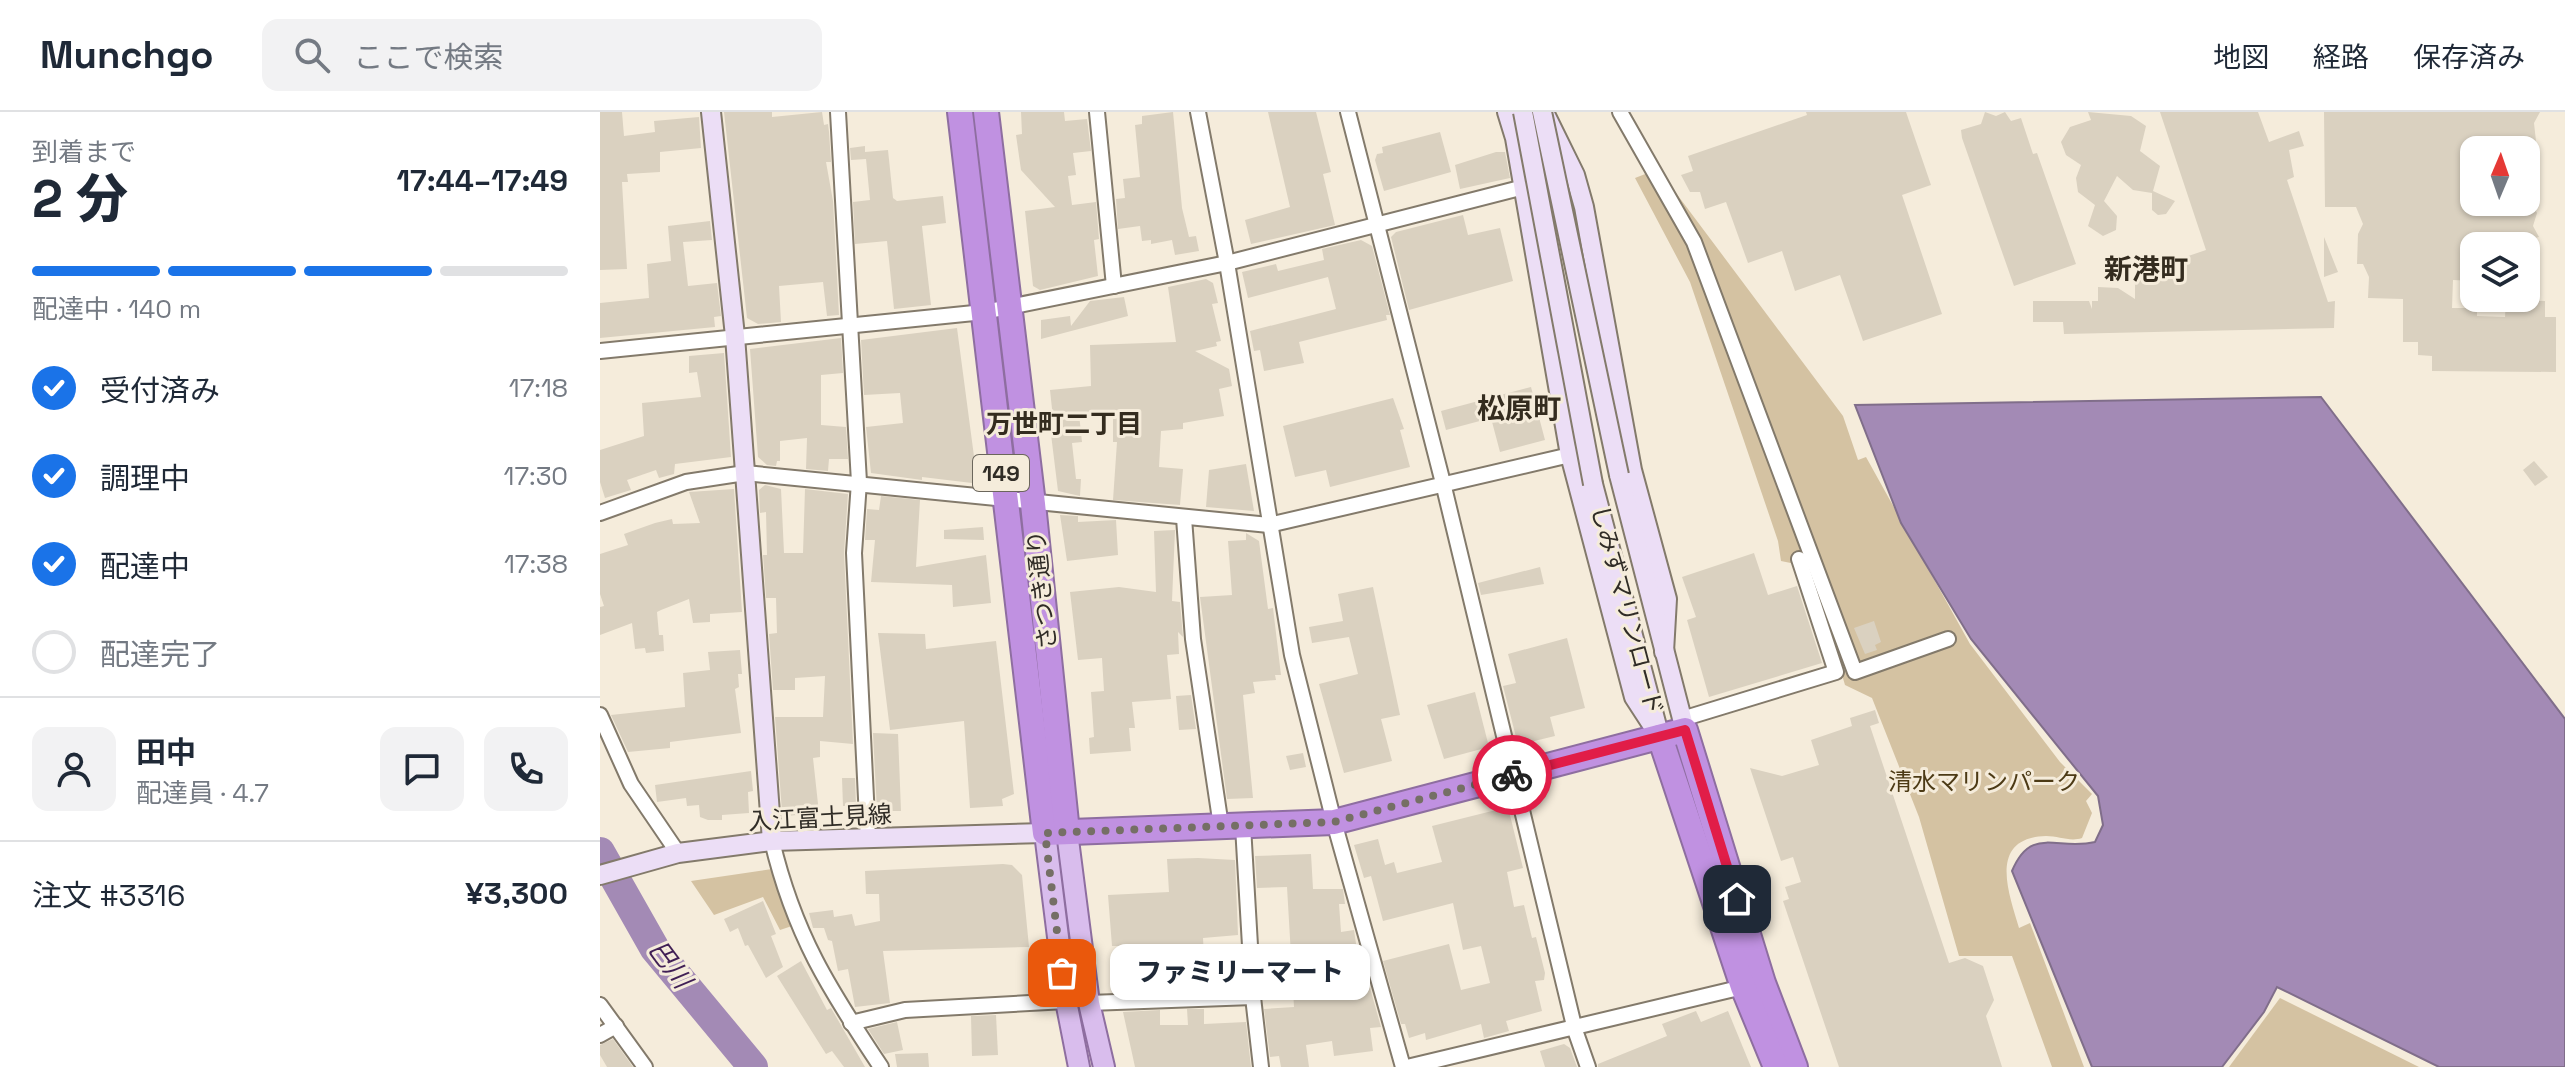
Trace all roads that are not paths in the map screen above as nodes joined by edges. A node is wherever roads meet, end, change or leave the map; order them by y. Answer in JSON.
{"nodes":[{"id":1,"x":711,"y":112,"type":"edge"},
{"id":2,"x":838,"y":112,"type":"edge"},
{"id":3,"x":960,"y":112,"type":"edge"},
{"id":4,"x":986,"y":112,"type":"edge"},
{"id":5,"x":1097,"y":112,"type":"edge"},
{"id":6,"x":1198,"y":112,"type":"edge"},
{"id":7,"x":1348,"y":112,"type":"edge"},
{"id":8,"x":1507,"y":112,"type":"edge"},
{"id":9,"x":1523,"y":112,"type":"edge"},
{"id":10,"x":1543,"y":112,"type":"edge"},
{"id":11,"x":1620,"y":112,"type":"edge"},
{"id":12,"x":1575,"y":175,"type":"junction"},
{"id":13,"x":1524,"y":187,"type":"junction"},
{"id":14,"x":1377,"y":225,"type":"junction"},
{"id":15,"x":1227,"y":263,"type":"junction"},
{"id":16,"x":1114,"y":286,"type":"junction"},
{"id":17,"x":1010,"y":307,"type":"junction"},
{"id":18,"x":984,"y":312,"type":"junction"},
{"id":19,"x":851,"y":325,"type":"junction"},
{"id":20,"x":735,"y":336,"type":"junction"},
{"id":21,"x":600,"y":351,"type":"edge"},
{"id":22,"x":1570,"y":455,"type":"junction"},
{"id":23,"x":745,"y":473,"type":"junction"},
{"id":24,"x":859,"y":482,"type":"junction"},
{"id":25,"x":1443,"y":483,"type":"junction"},
{"id":26,"x":1004,"y":501,"type":"junction"},
{"id":27,"x":1033,"y":504,"type":"junction"},
{"id":28,"x":600,"y":513,"type":"edge"},
{"id":29,"x":1184,"y":518,"type":"junction"},
{"id":30,"x":1269,"y":525,"type":"junction"},
{"id":31,"x":1799,"y":559,"type":"dead end"},
{"id":32,"x":1948,"y":639,"type":"dead end"},
{"id":33,"x":1664,"y":652,"type":"junction"},
{"id":34,"x":600,"y":715,"type":"edge"},
{"id":35,"x":1683,"y":724,"type":"junction"},
{"id":36,"x":1660,"y":737,"type":"junction"},
{"id":37,"x":1513,"y":775,"type":"junction"},
{"id":38,"x":1334,"y":822,"type":"junction"},
{"id":39,"x":1232,"y":826,"type":"junction"},
{"id":40,"x":1056,"y":832,"type":"junction"},
{"id":41,"x":868,"y":839,"type":"junction"},
{"id":42,"x":772,"y":841,"type":"junction"},
{"id":43,"x":672,"y":854,"type":"junction"},
{"id":44,"x":600,"y":875,"type":"edge"},
{"id":45,"x":1753,"y":985,"type":"junction"},
{"id":46,"x":1253,"y":997,"type":"junction"},
{"id":47,"x":1066,"y":1001,"type":"junction"},
{"id":48,"x":1089,"y":1003,"type":"junction"},
{"id":49,"x":600,"y":1005,"type":"edge"},
{"id":50,"x":851,"y":1023,"type":"junction"},
{"id":51,"x":616,"y":1026,"type":"junction"},
{"id":52,"x":1575,"y":1030,"type":"junction"},
{"id":53,"x":600,"y":1035,"type":"edge"},
{"id":54,"x":645,"y":1067,"type":"edge"},
{"id":55,"x":881,"y":1067,"type":"edge"},
{"id":56,"x":1079,"y":1067,"type":"edge"},
{"id":57,"x":1104,"y":1067,"type":"edge"},
{"id":58,"x":1261,"y":1067,"type":"edge"},
{"id":59,"x":1405,"y":1067,"type":"edge"},
{"id":60,"x":1588,"y":1067,"type":"edge"},
{"id":61,"x":1776,"y":1067,"type":"edge"},
{"id":62,"x":1795,"y":1067,"type":"edge"}],
"edges":[{"from":1,"to":20,"type":"street"},
{"from":2,"to":19,"type":"street"},
{"from":3,"to":18,"type":"highway","name":"さつき通り","number":"149"},
{"from":4,"to":17,"type":"highway","name":"さつき通り","number":"149"},
{"from":5,"to":16,"type":"street"},
{"from":6,"to":15,"type":"street"},
{"from":7,"to":14,"type":"street"},
{"from":8,"to":13,"type":"street"},
{"from":9,"to":36,"type":"street","name":"しみずマリンロード","bridge":true},
{"from":10,"to":12,"type":"street"},
{"from":10,"to":33,"type":"street","name":"しみずマリンロード","bridge":true},
{"from":11,"to":32,"type":"street"},
{"from":12,"to":13,"type":"street"},
{"from":12,"to":33,"type":"street"},
{"from":13,"to":14,"type":"street"},
{"from":13,"to":22,"type":"street"},
{"from":14,"to":15,"type":"street"},
{"from":14,"to":25,"type":"street"},
{"from":15,"to":16,"type":"street"},
{"from":15,"to":30,"type":"street"},
{"from":16,"to":17,"type":"street"},
{"from":17,"to":18,"type":"street"},
{"from":17,"to":27,"type":"highway","name":"さつき通り","number":"149"},
{"from":18,"to":19,"type":"street"},
{"from":18,"to":26,"type":"highway","name":"さつき通り","number":"149"},
{"from":19,"to":20,"type":"street"},
{"from":19,"to":24,"type":"street"},
{"from":20,"to":21,"type":"street"},
{"from":20,"to":23,"type":"street"},
{"from":22,"to":25,"type":"street"},
{"from":22,"to":36,"type":"street"},
{"from":23,"to":24,"type":"street"},
{"from":23,"to":28,"type":"street"},
{"from":23,"to":42,"type":"street"},
{"from":24,"to":26,"type":"street"},
{"from":24,"to":41,"type":"street"},
{"from":25,"to":30,"type":"street"},
{"from":25,"to":37,"type":"street"},
{"from":26,"to":27,"type":"street"},
{"from":26,"to":40,"type":"highway","name":"さつき通り","number":"149"},
{"from":27,"to":29,"type":"street"},
{"from":27,"to":40,"type":"highway","name":"さつき通り","number":"149"},
{"from":29,"to":30,"type":"street"},
{"from":29,"to":39,"type":"street"},
{"from":30,"to":38,"type":"street"},
{"from":31,"to":35,"type":"street"},
{"from":33,"to":35,"type":"street","name":"しみずマリンロード"},
{"from":34,"to":43,"type":"street"},
{"from":35,"to":36,"type":"highway"},
{"from":35,"to":45,"type":"highway","name":"しみずマリンロード"},
{"from":36,"to":37,"type":"highway"},
{"from":36,"to":45,"type":"highway"},
{"from":37,"to":38,"type":"highway"},
{"from":37,"to":52,"type":"street"},
{"from":38,"to":39,"type":"highway"},
{"from":38,"to":59,"type":"street"},
{"from":39,"to":40,"type":"highway"},
{"from":39,"to":46,"type":"street"},
{"from":40,"to":41,"type":"street","name":"入江富士見線"},
{"from":40,"to":47,"type":"main road","name":"さつき通り"},
{"from":40,"to":48,"type":"main road","name":"さつき通り"},
{"from":41,"to":42,"type":"street","name":"入江富士見線"},
{"from":42,"to":43,"type":"street","name":"入江富士見線"},
{"from":42,"to":50,"type":"street"},
{"from":43,"to":44,"type":"street","name":"入江富士見線"},
{"from":45,"to":52,"type":"street"},
{"from":45,"to":61,"type":"highway"},
{"from":45,"to":62,"type":"highway","name":"しみずマリンロード"},
{"from":46,"to":48,"type":"street"},
{"from":46,"to":58,"type":"street"},
{"from":47,"to":50,"type":"street"},
{"from":47,"to":56,"type":"main road","name":"さつき通り"},
{"from":48,"to":57,"type":"main road","name":"さつき通り"},
{"from":49,"to":51,"type":"street"},
{"from":50,"to":55,"type":"street"},
{"from":51,"to":53,"type":"street"},
{"from":51,"to":54,"type":"street"},
{"from":52,"to":59,"type":"street"},
{"from":52,"to":60,"type":"street"}]}
